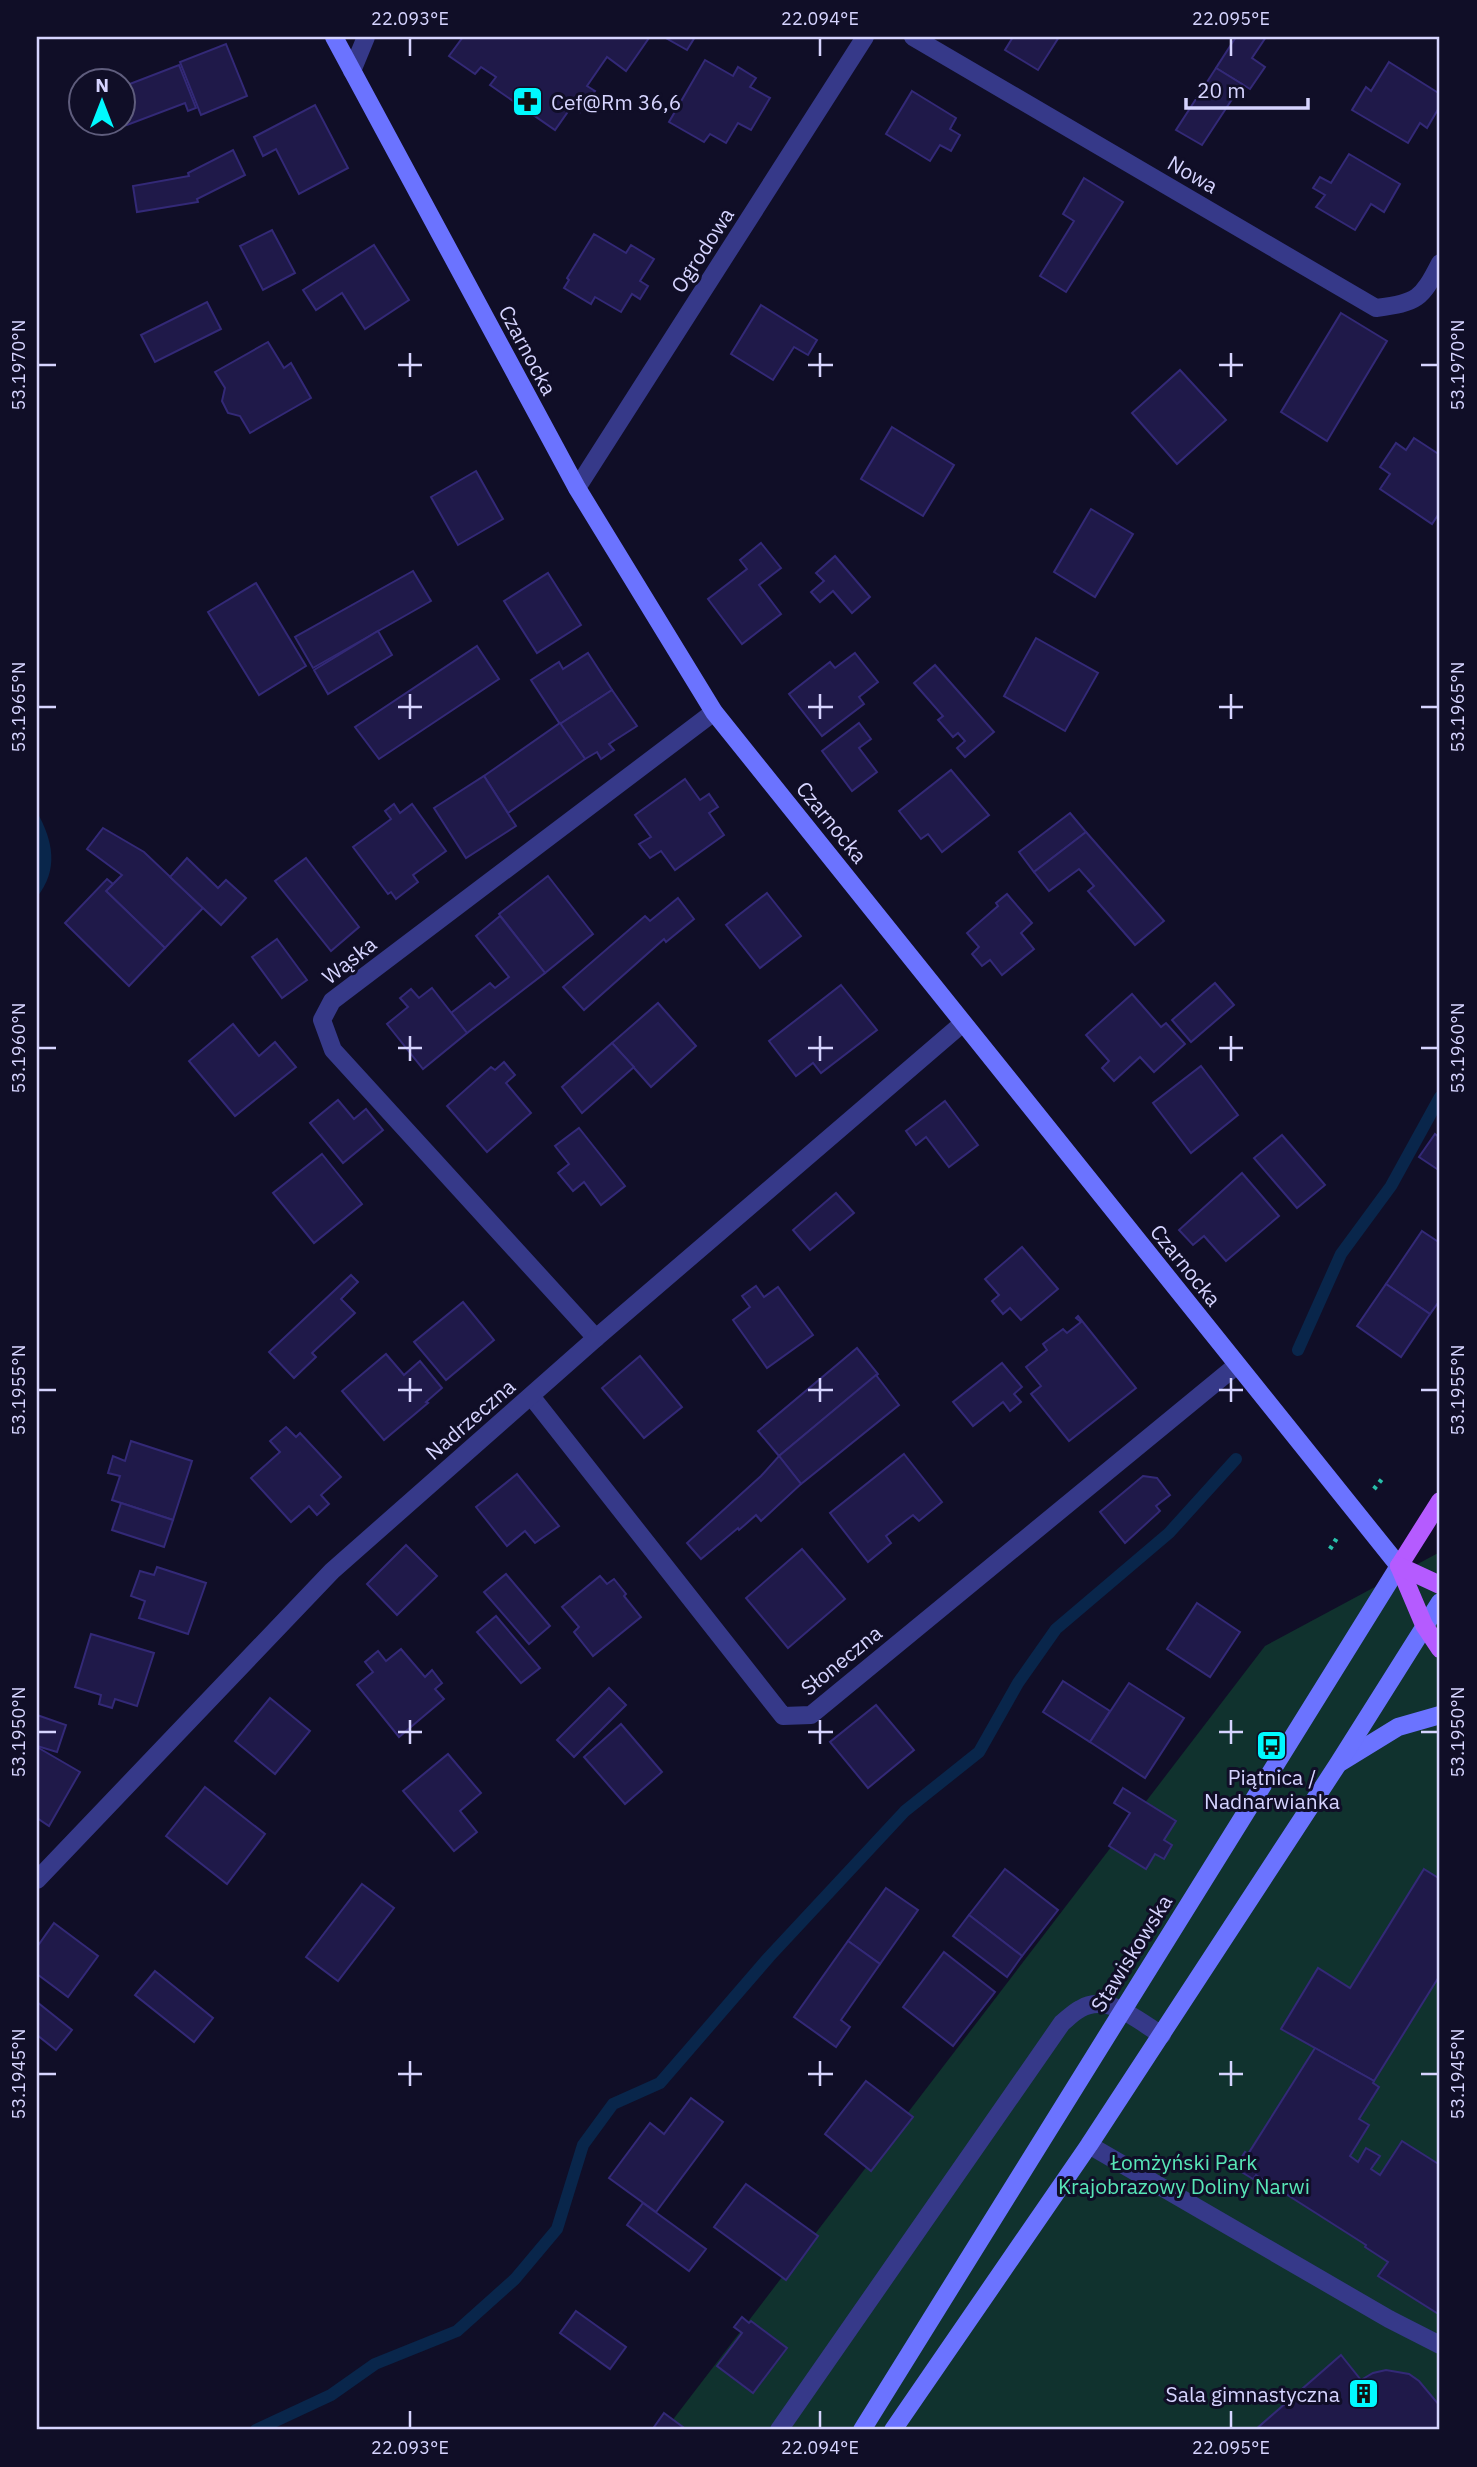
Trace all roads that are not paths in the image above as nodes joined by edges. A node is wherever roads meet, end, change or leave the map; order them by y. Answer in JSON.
{"nodes":[{"id":1,"x":334,"y":37,"type":"edge"},
{"id":2,"x":366,"y":37,"type":"edge"},
{"id":3,"x":865,"y":37,"type":"edge"},
{"id":4,"x":913,"y":37,"type":"edge"},
{"id":5,"x":352,"y":71,"type":"junction"},
{"id":6,"x":1440,"y":263,"type":"edge"},
{"id":7,"x":577,"y":488,"type":"junction"},
{"id":8,"x":714,"y":712,"type":"junction"},
{"id":9,"x":963,"y":1023,"type":"junction"},
{"id":10,"x":596,"y":1338,"type":"junction"},
{"id":11,"x":1237,"y":1365,"type":"junction"},
{"id":12,"x":531,"y":1396,"type":"junction"},
{"id":13,"x":1440,"y":1501,"type":"edge"},
{"id":14,"x":1399,"y":1566,"type":"junction"},
{"id":15,"x":1440,"y":1585,"type":"edge"},
{"id":16,"x":1440,"y":1602,"type":"edge"},
{"id":17,"x":1424,"y":1625,"type":"junction"},
{"id":18,"x":1440,"y":1649,"type":"edge"},
{"id":19,"x":1440,"y":1715,"type":"edge"},
{"id":20,"x":1338,"y":1764,"type":"junction"},
{"id":21,"x":37,"y":1880,"type":"edge"},
{"id":22,"x":1122,"y":2011,"type":"junction"},
{"id":23,"x":1161,"y":2035,"type":"junction"},
{"id":24,"x":1089,"y":2146,"type":"junction"},
{"id":25,"x":1440,"y":2344,"type":"edge"},
{"id":26,"x":779,"y":2430,"type":"edge"},
{"id":27,"x":862,"y":2430,"type":"edge"},
{"id":28,"x":893,"y":2430,"type":"edge"}],
"edges":[{"from":1,"to":5,"type":"main road","name":"Czarnocka"},
{"from":2,"to":5,"type":"street"},
{"from":3,"to":7,"type":"street","name":"Ogrodowa"},
{"from":4,"to":6,"type":"street","name":"Nowa"},
{"from":5,"to":7,"type":"main road","name":"Czarnocka"},
{"from":7,"to":8,"type":"main road","name":"Czarnocka"},
{"from":8,"to":9,"type":"main road","name":"Czarnocka"},
{"from":8,"to":10,"type":"street","name":"Wąska"},
{"from":9,"to":10,"type":"street","name":"Nadrzeczna"},
{"from":9,"to":11,"type":"main road","name":"Czarnocka"},
{"from":10,"to":12,"type":"street","name":"Nadrzeczna"},
{"from":11,"to":12,"type":"street","name":"Słoneczna"},
{"from":11,"to":14,"type":"main road","name":"Czarnocka"},
{"from":12,"to":21,"type":"street","name":"Nadrzeczna"},
{"from":13,"to":14,"type":"main road","name":"Stawiskowska"},
{"from":14,"to":15,"type":"main road"},
{"from":14,"to":17,"type":"main road"},
{"from":14,"to":22,"type":"main road","name":"Stawiskowska"},
{"from":16,"to":17,"type":"main road"},
{"from":17,"to":18,"type":"main road"},
{"from":17,"to":20,"type":"main road"},
{"from":19,"to":20,"type":"main road"},
{"from":20,"to":23,"type":"main road"},
{"from":22,"to":23,"type":"street"},
{"from":22,"to":26,"type":"street"},
{"from":22,"to":27,"type":"main road","name":"Stawiskowska"},
{"from":23,"to":24,"type":"main road"},
{"from":24,"to":25,"type":"street"},
{"from":24,"to":28,"type":"main road"}]}
